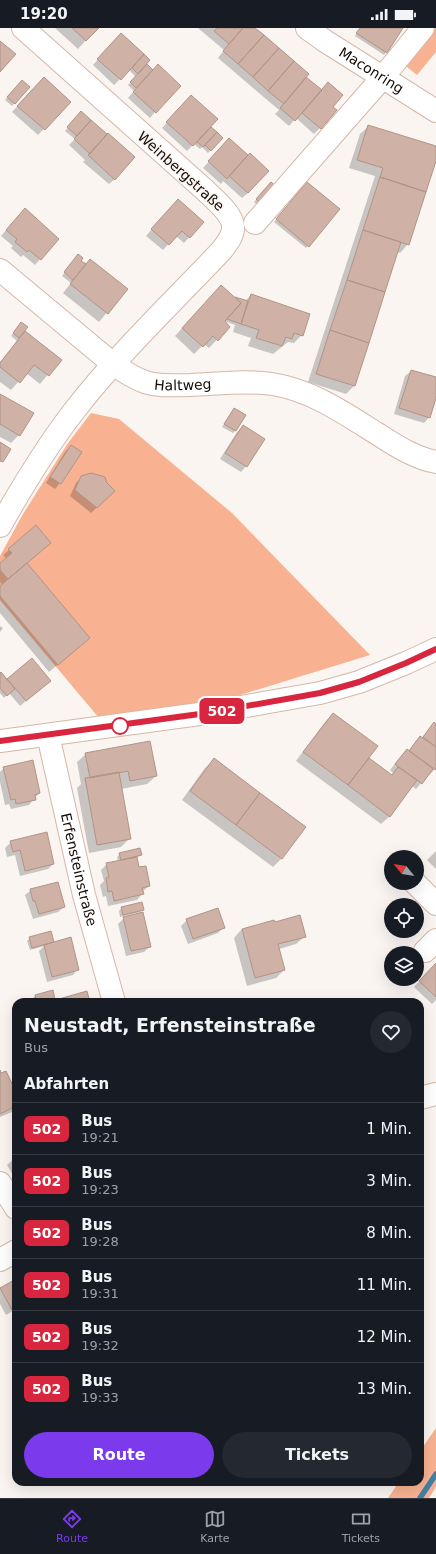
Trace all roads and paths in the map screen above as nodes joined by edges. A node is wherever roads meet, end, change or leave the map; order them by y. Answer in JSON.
{"nodes":[{"id":1,"x":23,"y":28,"type":"edge"},
{"id":2,"x":307,"y":28,"type":"edge"},
{"id":3,"x":423,"y":28,"type":"edge"},
{"id":4,"x":383,"y":77,"type":"junction"},
{"id":5,"x":436,"y":111,"type":"edge"},
{"id":6,"x":255,"y":223,"type":"dead end"},
{"id":7,"x":0,"y":270,"type":"edge"},
{"id":8,"x":113,"y":364,"type":"junction"},
{"id":9,"x":436,"y":462,"type":"edge"},
{"id":10,"x":0,"y":526,"type":"edge"},
{"id":11,"x":436,"y":649,"type":"edge"},
{"id":12,"x":48,"y":735,"type":"junction"},
{"id":13,"x":0,"y":741,"type":"edge"},
{"id":14,"x":422,"y":890,"type":"edge"},
{"id":15,"x":436,"y":904,"type":"edge"},
{"id":16,"x":113,"y":998,"type":"edge"},
{"id":17,"x":436,"y":1094,"type":"edge"},
{"id":18,"x":424,"y":1097,"type":"edge"},
{"id":19,"x":0,"y":1183,"type":"edge"},
{"id":20,"x":12,"y":1202,"type":"edge"},
{"id":21,"x":12,"y":1253,"type":"edge"},
{"id":22,"x":0,"y":1260,"type":"edge"}],
"edges":[{"from":1,"to":8,"type":"street","name":"Weinbergstraße"},
{"from":2,"to":4,"type":"street","name":"Maconring"},
{"from":3,"to":4,"type":"street"},
{"from":4,"to":5,"type":"street","name":"Maconring"},
{"from":4,"to":6,"type":"street"},
{"from":7,"to":8,"type":"street","name":"Haltweg"},
{"from":8,"to":9,"type":"street","name":"Haltweg"},
{"from":8,"to":10,"type":"street"},
{"from":11,"to":12,"type":"street"},
{"from":12,"to":13,"type":"street"},
{"from":12,"to":16,"type":"street","name":"Erfensteinstraße"},
{"from":14,"to":15,"type":"street"},
{"from":17,"to":18,"type":"street"},
{"from":19,"to":20,"type":"street"},
{"from":21,"to":22,"type":"street"}]}
